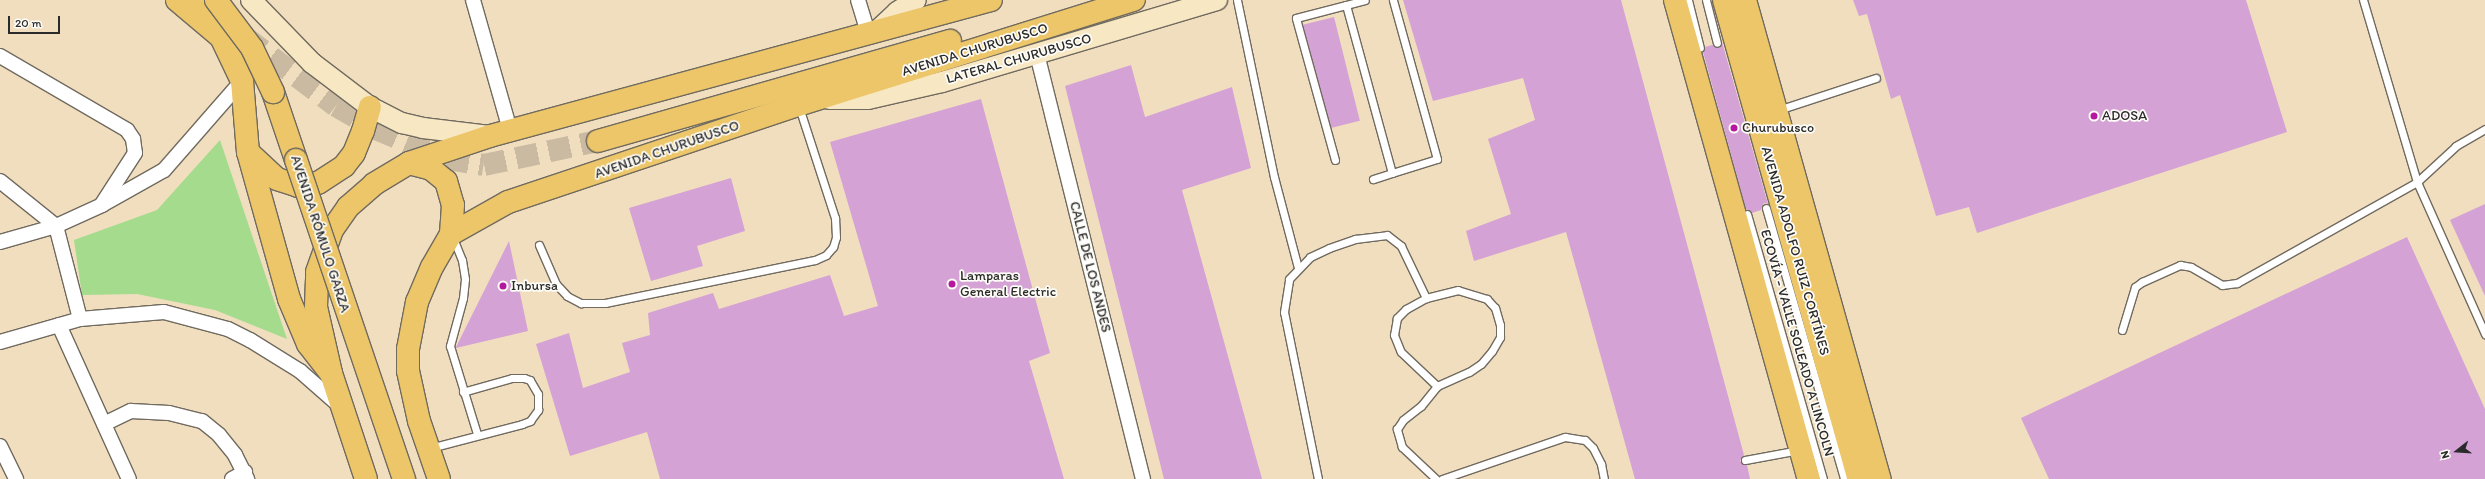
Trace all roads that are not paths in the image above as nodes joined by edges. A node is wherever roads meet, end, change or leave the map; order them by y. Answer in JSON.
{"nodes":[{"id":1,"x":177,"y":0,"type":"edge"},
{"id":2,"x":202,"y":0,"type":"edge"},
{"id":3,"x":251,"y":0,"type":"edge"},
{"id":4,"x":472,"y":0,"type":"edge"},
{"id":5,"x":858,"y":0,"type":"edge"},
{"id":6,"x":916,"y":0,"type":"edge"},
{"id":7,"x":990,"y":0,"type":"edge"},
{"id":8,"x":1134,"y":0,"type":"edge"},
{"id":9,"x":1217,"y":0,"type":"edge"},
{"id":10,"x":1237,"y":0,"type":"edge"},
{"id":11,"x":1365,"y":0,"type":"edge"},
{"id":12,"x":1393,"y":0,"type":"edge"},
{"id":13,"x":1675,"y":0,"type":"edge"},
{"id":14,"x":1688,"y":0,"type":"edge"},
{"id":15,"x":1706,"y":0,"type":"edge"},
{"id":16,"x":1724,"y":0,"type":"edge"},
{"id":17,"x":1746,"y":0,"type":"edge"},
{"id":18,"x":2364,"y":0,"type":"edge"},
{"id":19,"x":1346,"y":5,"type":"junction"},
{"id":20,"x":219,"y":10,"type":"edge"},
{"id":21,"x":873,"y":32,"type":"junction"},
{"id":22,"x":1005,"y":40,"type":"junction"},
{"id":23,"x":1717,"y":43,"type":"dead end"},
{"id":24,"x":1700,"y":48,"type":"dead end"},
{"id":25,"x":1037,"y":54,"type":"junction"},
{"id":26,"x":0,"y":56,"type":"edge"},
{"id":27,"x":1876,"y":78,"type":"dead end"},
{"id":28,"x":242,"y":81,"type":"junction"},
{"id":29,"x":819,"y":99,"type":"junction"},
{"id":30,"x":798,"y":105,"type":"junction"},
{"id":31,"x":370,"y":107,"type":"junction"},
{"id":32,"x":1776,"y":110,"type":"junction"},
{"id":33,"x":2485,"y":129,"type":"edge"},
{"id":34,"x":510,"y":130,"type":"junction"},
{"id":35,"x":490,"y":136,"type":"junction"},
{"id":36,"x":598,"y":141,"type":"tunnel mouth"},
{"id":37,"x":248,"y":152,"type":"junction"},
{"id":38,"x":1335,"y":160,"type":"dead end"},
{"id":39,"x":408,"y":163,"type":"junction"},
{"id":40,"x":1392,"y":173,"type":"junction"},
{"id":41,"x":1373,"y":178,"type":"dead end"},
{"id":42,"x":0,"y":181,"type":"edge"},
{"id":43,"x":2417,"y":182,"type":"junction"},
{"id":44,"x":102,"y":205,"type":"junction"},
{"id":45,"x":1766,"y":208,"type":"dead end"},
{"id":46,"x":1747,"y":214,"type":"dead end"},
{"id":47,"x":56,"y":226,"type":"junction"},
{"id":48,"x":452,"y":234,"type":"junction"},
{"id":49,"x":0,"y":242,"type":"edge"},
{"id":50,"x":539,"y":245,"type":"dead end"},
{"id":51,"x":1298,"y":268,"type":"junction"},
{"id":52,"x":1426,"y":298,"type":"junction"},
{"id":53,"x":80,"y":319,"type":"junction"},
{"id":54,"x":59,"y":325,"type":"junction"},
{"id":55,"x":2122,"y":330,"type":"dead end"},
{"id":56,"x":2485,"y":334,"type":"edge"},
{"id":57,"x":0,"y":342,"type":"edge"},
{"id":58,"x":331,"y":373,"type":"junction"},
{"id":59,"x":1438,"y":386,"type":"junction"},
{"id":60,"x":463,"y":392,"type":"junction"},
{"id":61,"x":344,"y":409,"type":"junction"},
{"id":62,"x":104,"y":424,"type":"junction"},
{"id":63,"x":477,"y":434,"type":"junction"},
{"id":64,"x":0,"y":446,"type":"edge"},
{"id":65,"x":430,"y":448,"type":"junction"},
{"id":66,"x":1801,"y":450,"type":"junction"},
{"id":67,"x":1745,"y":460,"type":"dead end"},
{"id":68,"x":246,"y":475,"type":"edge"},
{"id":69,"x":16,"y":479,"type":"edge"},
{"id":70,"x":129,"y":479,"type":"edge"},
{"id":71,"x":232,"y":479,"type":"edge"},
{"id":72,"x":366,"y":479,"type":"edge"},
{"id":73,"x":404,"y":479,"type":"edge"},
{"id":74,"x":439,"y":479,"type":"edge"},
{"id":75,"x":1143,"y":479,"type":"edge"},
{"id":76,"x":1318,"y":479,"type":"edge"},
{"id":77,"x":1436,"y":479,"type":"edge"},
{"id":78,"x":1442,"y":479,"type":"edge"},
{"id":79,"x":1604,"y":479,"type":"edge"},
{"id":80,"x":1809,"y":479,"type":"edge"},
{"id":81,"x":1823,"y":479,"type":"edge"},
{"id":82,"x":1844,"y":479,"type":"edge"},
{"id":83,"x":1859,"y":479,"type":"edge"},
{"id":84,"x":1880,"y":479,"type":"edge"}],
"edges":[{"from":1,"to":28,"type":"main road"},
{"from":2,"to":20,"type":"main road","name":"AVENIDA RÓMULO GARZA"},
{"from":3,"to":31,"type":"street"},
{"from":4,"to":34,"type":"street"},
{"from":5,"to":21,"type":"street"},
{"from":6,"to":21,"type":"street"},
{"from":7,"to":21,"type":"main road"},
{"from":8,"to":22,"type":"main road","name":"AVENIDA CHURUBUSCO"},
{"from":9,"to":25,"type":"street","name":"LATERAL CHURUBUSCO"},
{"from":10,"to":51,"type":"lane"},
{"from":11,"to":19,"type":"lane"},
{"from":12,"to":40,"type":"lane"},
{"from":13,"to":66,"type":"main road"},
{"from":14,"to":24,"type":"lane"},
{"from":15,"to":23,"type":"lane"},
{"from":16,"to":83,"type":"main road","name":"AVENIDA ADOLFO RUIZ CORTÍNES"},
{"from":17,"to":32,"type":"main road"},
{"from":18,"to":43,"type":"lane"},
{"from":19,"to":38,"type":"lane"},
{"from":19,"to":40,"type":"lane"},
{"from":20,"to":73,"type":"main road","name":"AVENIDA RÓMULO GARZA","bridge":true},
{"from":21,"to":34,"type":"main road"},
{"from":22,"to":29,"type":"main road","name":"AVENIDA CHURUBUSCO"},
{"from":22,"to":36,"type":"main road"},
{"from":25,"to":29,"type":"street","name":"LATERAL CHURUBUSCO"},
{"from":25,"to":75,"type":"street","name":"CALLE DE LOS ANDES"},
{"from":26,"to":44,"type":"street"},
{"from":27,"to":32,"type":"lane"},
{"from":28,"to":37,"type":"main road"},
{"from":28,"to":44,"type":"street"},
{"from":29,"to":30,"type":"main road","name":"AVENIDA CHURUBUSCO"},
{"from":30,"to":48,"type":"main road","name":"AVENIDA CHURUBUSCO"},
{"from":30,"to":50,"type":"lane"},
{"from":31,"to":35,"type":"street"},
{"from":31,"to":37,"type":"main road"},
{"from":32,"to":84,"type":"main road"},
{"from":33,"to":43,"type":"lane"},
{"from":34,"to":35,"type":"main road"},
{"from":35,"to":39,"type":"main road"},
{"from":37,"to":58,"type":"main road"},
{"from":39,"to":48,"type":"main road"},
{"from":39,"to":58,"type":"main road"},
{"from":40,"to":41,"type":"lane"},
{"from":42,"to":47,"type":"street"},
{"from":43,"to":55,"type":"lane"},
{"from":43,"to":56,"type":"lane"},
{"from":44,"to":47,"type":"street"},
{"from":45,"to":82,"type":"lane"},
{"from":46,"to":81,"type":"lane","name":"ECOVÍA - VALLE SOLEADO A LINCOLN"},
{"from":47,"to":49,"type":"street"},
{"from":47,"to":53,"type":"street"},
{"from":48,"to":60,"type":"lane"},
{"from":48,"to":65,"type":"main road","name":"AVENIDA CHURUBUSCO"},
{"from":51,"to":52,"type":"lane"},
{"from":51,"to":76,"type":"lane"},
{"from":52,"to":59,"type":"lane"},
{"from":52,"to":59,"type":"lane"},
{"from":53,"to":54,"type":"street"},
{"from":53,"to":61,"type":"street"},
{"from":54,"to":57,"type":"street"},
{"from":54,"to":62,"type":"street"},
{"from":58,"to":61,"type":"main road"},
{"from":59,"to":77,"type":"lane"},
{"from":60,"to":63,"type":"lane"},
{"from":60,"to":63,"type":"lane"},
{"from":61,"to":72,"type":"main road"},
{"from":62,"to":68,"type":"street"},
{"from":62,"to":70,"type":"street"},
{"from":63,"to":65,"type":"lane"},
{"from":64,"to":69,"type":"street"},
{"from":65,"to":74,"type":"main road","name":"AVENIDA CHURUBUSCO"},
{"from":66,"to":67,"type":"lane"},
{"from":66,"to":80,"type":"main road"},
{"from":68,"to":71,"type":"street"},
{"from":78,"to":79,"type":"lane"}]}
